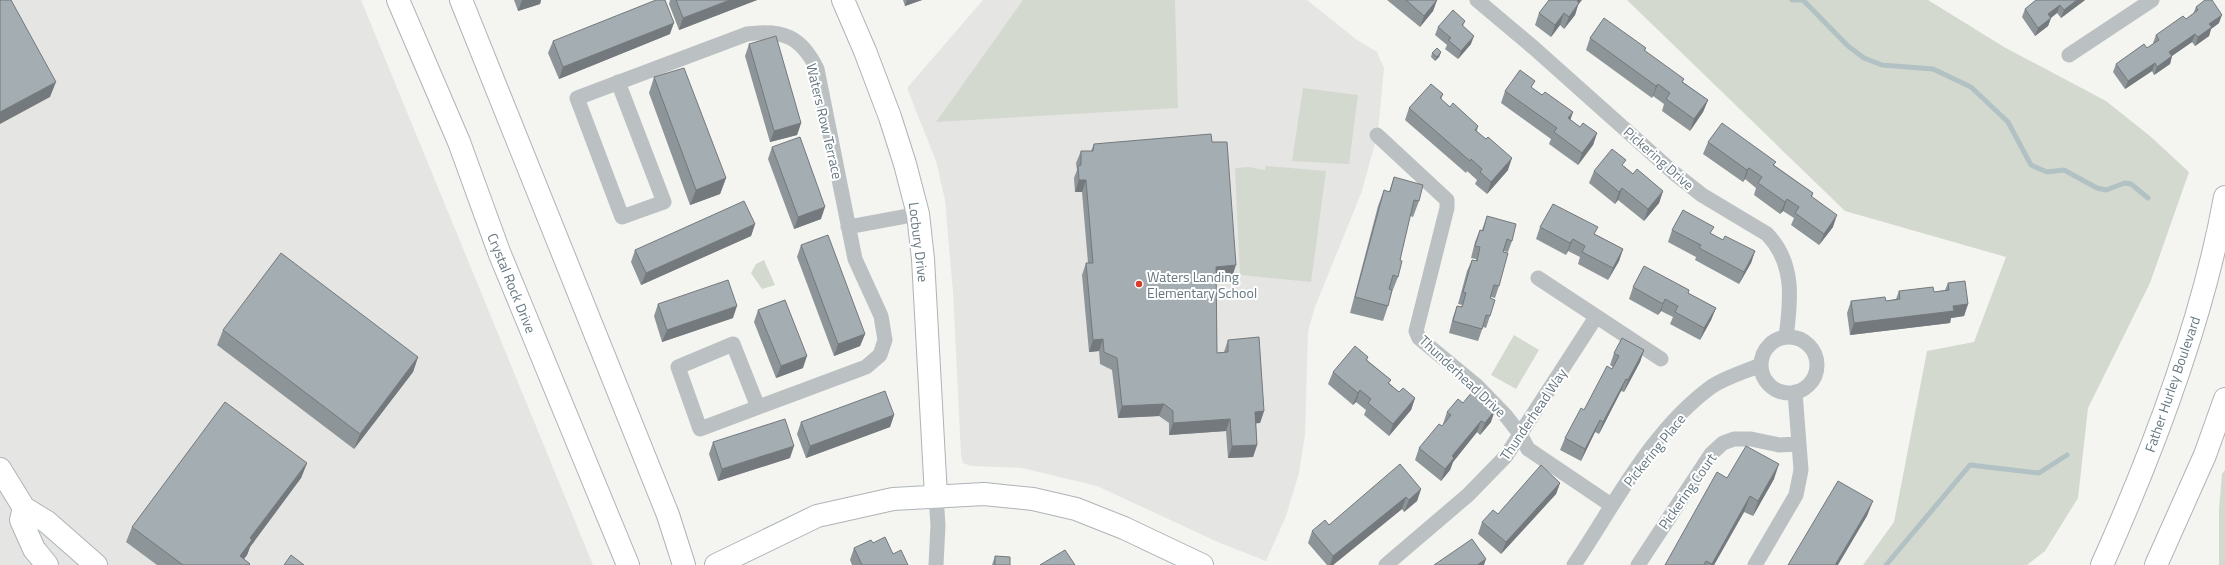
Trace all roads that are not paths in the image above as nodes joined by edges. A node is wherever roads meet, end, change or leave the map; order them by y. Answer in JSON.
{"nodes":[{"id":1,"x":398,"y":0,"type":"edge"},
{"id":2,"x":461,"y":0,"type":"edge"},
{"id":3,"x":843,"y":0,"type":"edge"},
{"id":4,"x":1477,"y":0,"type":"edge"},
{"id":5,"x":2152,"y":0,"type":"edge"},
{"id":6,"x":2069,"y":55,"type":"dead end"},
{"id":7,"x":618,"y":82,"type":"junction"},
{"id":8,"x":1377,"y":135,"type":"dead end"},
{"id":9,"x":2225,"y":197,"type":"edge"},
{"id":10,"x":918,"y":214,"type":"junction"},
{"id":11,"x":848,"y":227,"type":"junction"},
{"id":12,"x":1538,"y":278,"type":"dead end"},
{"id":13,"x":1596,"y":317,"type":"junction"},
{"id":14,"x":1786,"y":337,"type":"junction"},
{"id":15,"x":1662,"y":359,"type":"dead end"},
{"id":16,"x":1761,"y":365,"type":"junction"},
{"id":17,"x":1795,"y":392,"type":"junction"},
{"id":18,"x":2225,"y":399,"type":"edge"},
{"id":19,"x":758,"y":407,"type":"junction"},
{"id":20,"x":1520,"y":434,"type":"junction"},
{"id":21,"x":1797,"y":444,"type":"junction"},
{"id":22,"x":0,"y":469,"type":"edge"},
{"id":23,"x":936,"y":496,"type":"junction"},
{"id":24,"x":1611,"y":505,"type":"junction"},
{"id":25,"x":24,"y":508,"type":"junction"},
{"id":26,"x":47,"y":565,"type":"edge"},
{"id":27,"x":96,"y":565,"type":"edge"},
{"id":28,"x":628,"y":565,"type":"edge"},
{"id":29,"x":684,"y":565,"type":"edge"},
{"id":30,"x":716,"y":565,"type":"edge"},
{"id":31,"x":936,"y":565,"type":"edge"},
{"id":32,"x":1202,"y":565,"type":"edge"},
{"id":33,"x":1386,"y":565,"type":"edge"},
{"id":34,"x":1574,"y":565,"type":"edge"},
{"id":35,"x":1638,"y":565,"type":"edge"},
{"id":36,"x":1754,"y":565,"type":"edge"},
{"id":37,"x":2102,"y":565,"type":"edge"},
{"id":38,"x":2156,"y":565,"type":"edge"}],
"edges":[{"from":1,"to":28,"type":"main road","name":"Crystal Rock Drive"},
{"from":2,"to":29,"type":"main road"},
{"from":3,"to":10,"type":"main road","name":"Locbury Drive"},
{"from":4,"to":14,"type":"street","name":"Pickering Drive"},
{"from":5,"to":6,"type":"street"},
{"from":7,"to":7,"type":"street","name":"Waters Row Terrace"},
{"from":7,"to":11,"type":"street","name":"Waters Row Terrace"},
{"from":8,"to":20,"type":"street","name":"Thunderhead Drive"},
{"from":9,"to":37,"type":"main road","name":"Father Hurley Boulevard"},
{"from":10,"to":11,"type":"street"},
{"from":10,"to":23,"type":"main road","name":"Locbury Drive"},
{"from":11,"to":19,"type":"street","name":"Waters Row Terrace"},
{"from":12,"to":13,"type":"street"},
{"from":13,"to":15,"type":"street"},
{"from":13,"to":20,"type":"street","name":"Thunderhead Way"},
{"from":14,"to":16,"type":"street"},
{"from":14,"to":17,"type":"street"},
{"from":16,"to":17,"type":"street"},
{"from":16,"to":24,"type":"street","name":"Pickering Place"},
{"from":17,"to":21,"type":"street"},
{"from":18,"to":38,"type":"main road"},
{"from":19,"to":19,"type":"street","name":"Waters Row Terrace"},
{"from":20,"to":24,"type":"street","name":"Thunderhead Drive"},
{"from":20,"to":33,"type":"street","name":"Thunderhead Way"},
{"from":21,"to":35,"type":"street","name":"Pickering Court"},
{"from":21,"to":36,"type":"street"},
{"from":22,"to":25,"type":"main road"},
{"from":23,"to":30,"type":"main road"},
{"from":23,"to":31,"type":"street"},
{"from":23,"to":32,"type":"main road"},
{"from":24,"to":34,"type":"street","name":"Pickering Place"},
{"from":25,"to":26,"type":"main road"},
{"from":25,"to":27,"type":"main road"}]}
